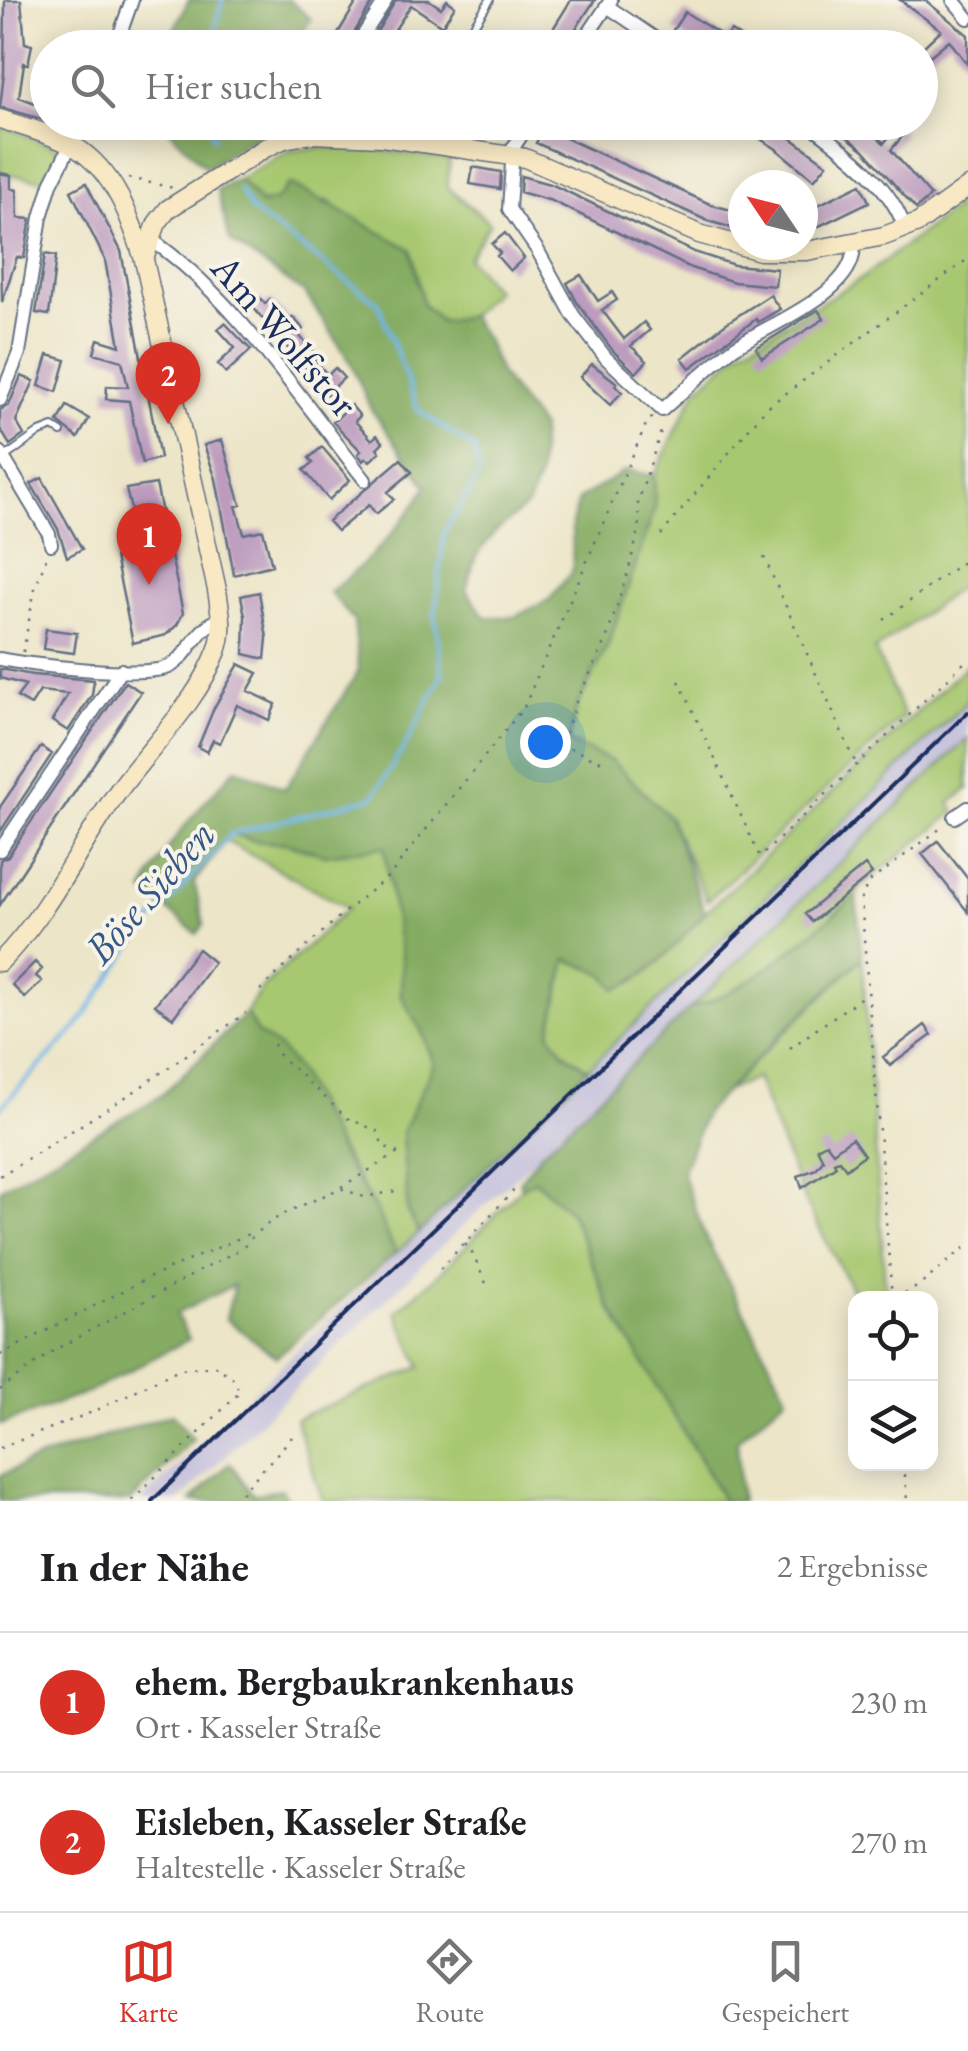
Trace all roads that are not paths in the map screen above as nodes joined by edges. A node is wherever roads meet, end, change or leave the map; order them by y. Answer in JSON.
{"nodes":[{"id":1,"x":132,"y":0,"type":"edge"},
{"id":2,"x":386,"y":0,"type":"edge"},
{"id":3,"x":490,"y":0,"type":"edge"},
{"id":4,"x":952,"y":0,"type":"edge"},
{"id":5,"x":609,"y":3,"type":"edge"},
{"id":6,"x":968,"y":18,"type":"edge"},
{"id":7,"x":121,"y":30,"type":"edge"},
{"id":8,"x":366,"y":30,"type":"edge"},
{"id":9,"x":471,"y":30,"type":"edge"},
{"id":10,"x":591,"y":30,"type":"edge"},
{"id":11,"x":645,"y":30,"type":"edge"},
{"id":12,"x":0,"y":119,"type":"edge"},
{"id":13,"x":30,"y":130,"type":"edge"},
{"id":14,"x":57,"y":140,"type":"edge"},
{"id":15,"x":75,"y":140,"type":"edge"},
{"id":16,"x":282,"y":140,"type":"edge"},
{"id":17,"x":449,"y":140,"type":"edge"},
{"id":18,"x":518,"y":140,"type":"edge"},
{"id":19,"x":829,"y":140,"type":"edge"},
{"id":20,"x":73,"y":146,"type":"junction"},
{"id":21,"x":512,"y":154,"type":"junction"},
{"id":22,"x":968,"y":188,"type":"edge"},
{"id":23,"x":128,"y":210,"type":"junction"},
{"id":24,"x":904,"y":229,"type":"junction"},
{"id":25,"x":153,"y":231,"type":"junction"},
{"id":26,"x":853,"y":243,"type":"junction"},
{"id":27,"x":144,"y":260,"type":"junction"},
{"id":28,"x":0,"y":400,"type":"edge"},
{"id":29,"x":60,"y":432,"type":"dead end"},
{"id":30,"x":2,"y":455,"type":"edge"},
{"id":31,"x":365,"y":480,"type":"dead end"},
{"id":32,"x":51,"y":544,"type":"road end"},
{"id":33,"x":222,"y":620,"type":"junction"},
{"id":34,"x":0,"y":658,"type":"edge"},
{"id":35,"x":121,"y":670,"type":"junction"},
{"id":36,"x":968,"y":808,"type":"edge"},
{"id":37,"x":955,"y":817,"type":"road end"},
{"id":38,"x":0,"y":850,"type":"edge"},
{"id":39,"x":0,"y":962,"type":"edge"}],
"edges":[{"from":1,"to":7,"type":"street"},
{"from":2,"to":8,"type":"street"},
{"from":3,"to":9,"type":"lane"},
{"from":4,"to":6,"type":"street"},
{"from":5,"to":10,"type":"street"},
{"from":5,"to":11,"type":"street"},
{"from":12,"to":13,"type":"main road"},
{"from":14,"to":20,"type":"main road"},
{"from":15,"to":20,"type":"street"},
{"from":16,"to":25,"type":"main road"},
{"from":17,"to":21,"type":"main road"},
{"from":18,"to":21,"type":"street"},
{"from":19,"to":24,"type":"street"},
{"from":20,"to":23,"type":"main road"},
{"from":20,"to":28,"type":"street"},
{"from":21,"to":26,"type":"main road"},
{"from":21,"to":26,"type":"street"},
{"from":22,"to":24,"type":"main road"},
{"from":23,"to":25,"type":"main road"},
{"from":23,"to":27,"type":"main road"},
{"from":24,"to":26,"type":"main road"},
{"from":25,"to":27,"type":"main road"},
{"from":25,"to":31,"type":"street","name":"Am Wolfstor"},
{"from":27,"to":33,"type":"main road"},
{"from":29,"to":30,"type":"lane"},
{"from":30,"to":32,"type":"street"},
{"from":33,"to":35,"type":"street"},
{"from":33,"to":39,"type":"main road"},
{"from":34,"to":35,"type":"street"},
{"from":35,"to":38,"type":"street"},
{"from":36,"to":37,"type":"street"}]}
